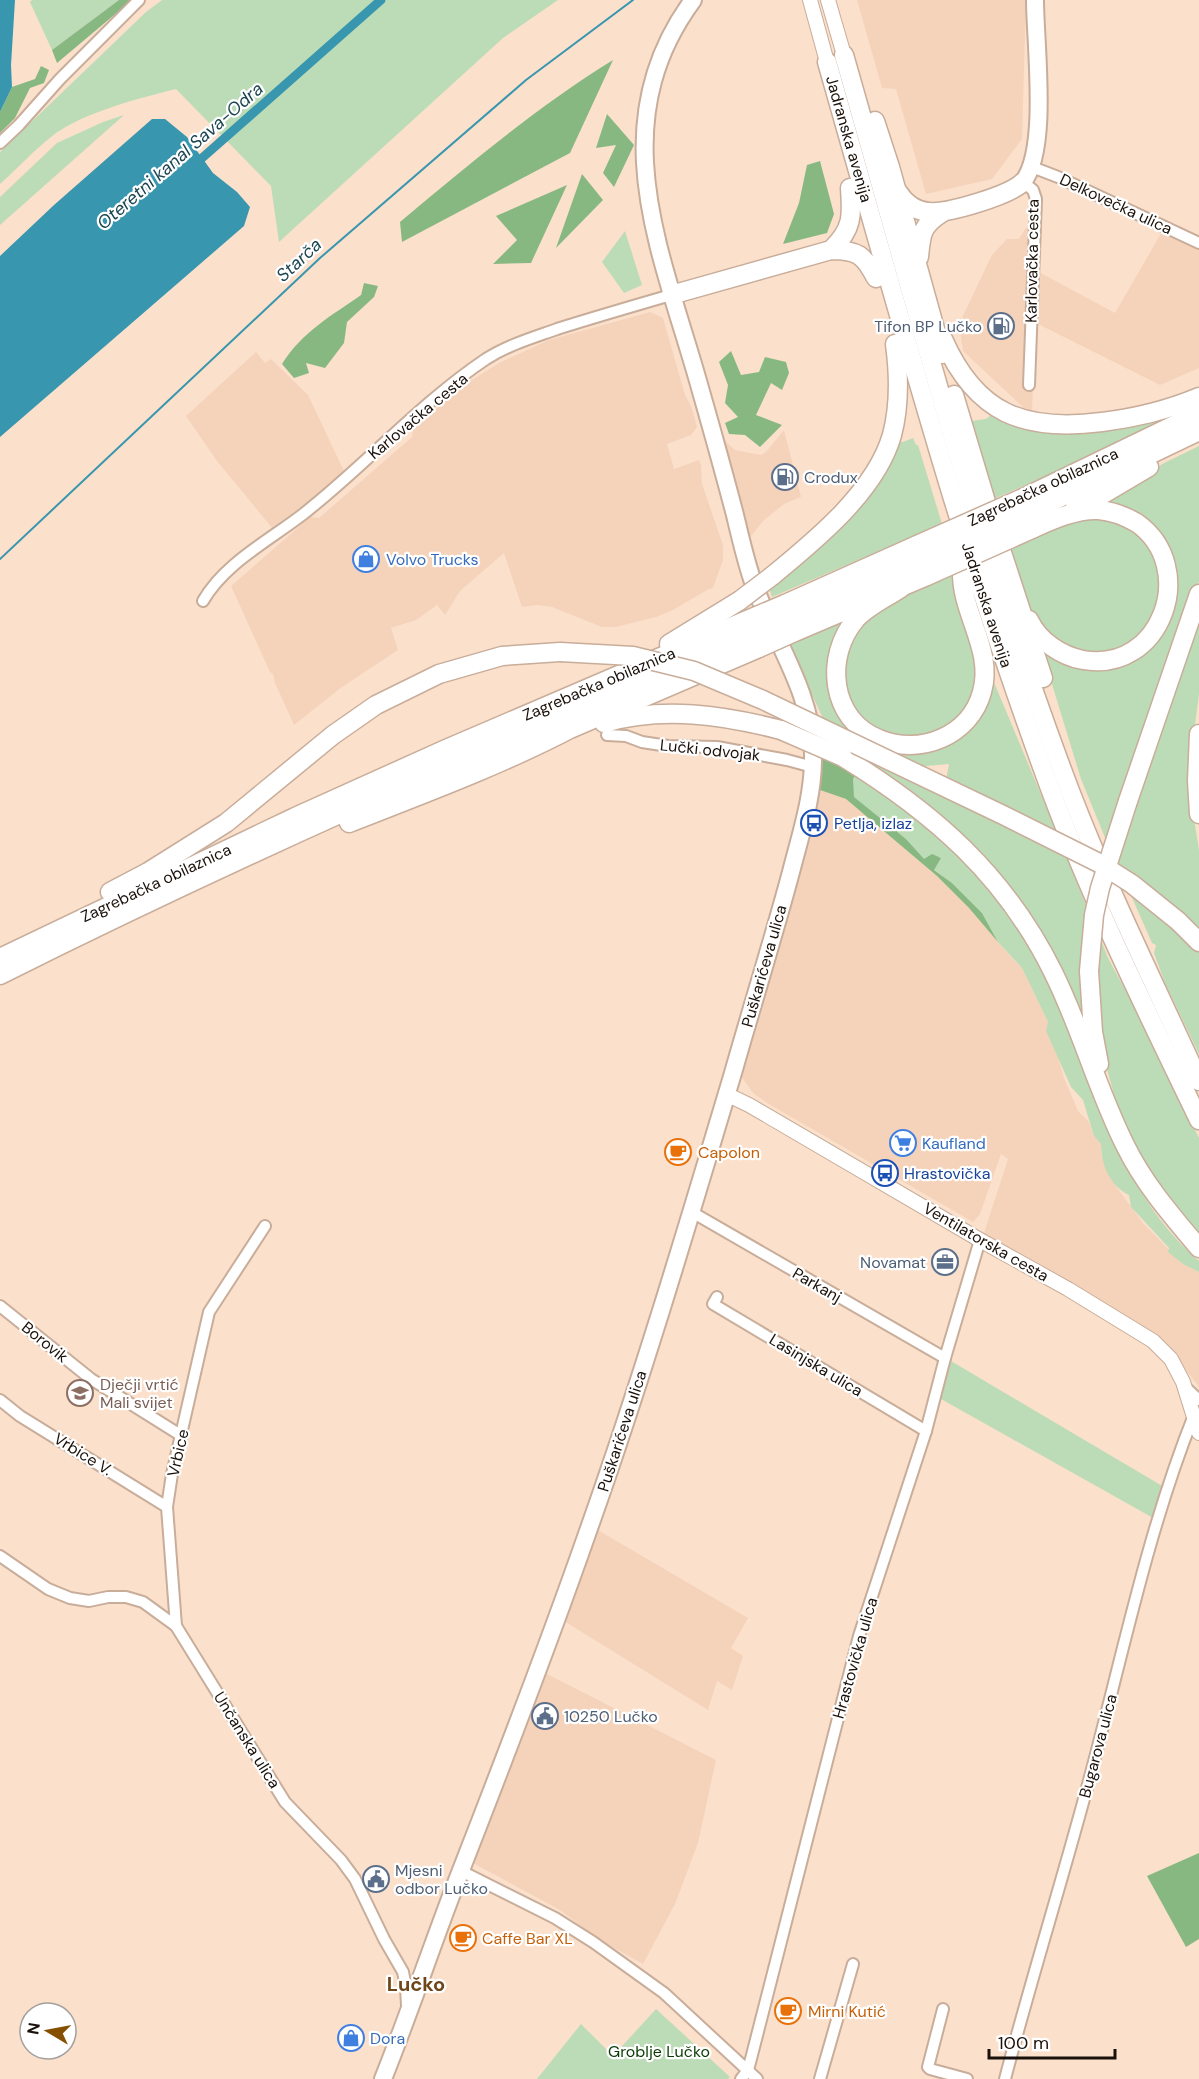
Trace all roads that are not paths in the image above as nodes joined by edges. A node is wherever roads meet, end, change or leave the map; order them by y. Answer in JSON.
{"nodes":[{"id":1,"x":139,"y":0,"type":"edge"},
{"id":2,"x":693,"y":0,"type":"edge"},
{"id":3,"x":810,"y":0,"type":"edge"},
{"id":4,"x":828,"y":0,"type":"edge"},
{"id":5,"x":1035,"y":0,"type":"edge"},
{"id":6,"x":835,"y":58,"type":"junction"},
{"id":7,"x":0,"y":142,"type":"edge"},
{"id":8,"x":1028,"y":175,"type":"junction"},
{"id":9,"x":850,"y":188,"type":"junction"},
{"id":10,"x":896,"y":189,"type":"junction"},
{"id":11,"x":943,"y":212,"type":"junction"},
{"id":12,"x":1199,"y":243,"type":"edge"},
{"id":13,"x":831,"y":250,"type":"junction"},
{"id":14,"x":918,"y":268,"type":"junction"},
{"id":15,"x":876,"y":278,"type":"junction"},
{"id":16,"x":670,"y":295,"type":"junction"},
{"id":17,"x":935,"y":326,"type":"junction"},
{"id":18,"x":895,"y":344,"type":"junction"},
{"id":19,"x":1029,"y":385,"type":"dead end"},
{"id":20,"x":1199,"y":396,"type":"edge"},
{"id":21,"x":1199,"y":413,"type":"edge"},
{"id":22,"x":942,"y":429,"type":"junction"},
{"id":23,"x":1199,"y":430,"type":"edge"},
{"id":24,"x":1199,"y":439,"type":"edge"},
{"id":25,"x":1028,"y":513,"type":"junction"},
{"id":26,"x":1050,"y":520,"type":"junction"},
{"id":27,"x":992,"y":522,"type":"junction"},
{"id":28,"x":922,"y":561,"type":"junction"},
{"id":29,"x":962,"y":572,"type":"junction"},
{"id":30,"x":901,"y":588,"type":"junction"},
{"id":31,"x":1199,"y":594,"type":"edge"},
{"id":32,"x":203,"y":602,"type":"dead end"},
{"id":33,"x":791,"y":618,"type":"junction"},
{"id":34,"x":753,"y":634,"type":"junction"},
{"id":35,"x":579,"y":693,"type":"junction"},
{"id":36,"x":1199,"y":734,"type":"edge"},
{"id":37,"x":607,"y":735,"type":"dead end"},
{"id":38,"x":545,"y":742,"type":"junction"},
{"id":39,"x":813,"y":767,"type":"junction"},
{"id":40,"x":1199,"y":814,"type":"edge"},
{"id":41,"x":155,"y":899,"type":"junction"},
{"id":42,"x":1199,"y":942,"type":"edge"},
{"id":43,"x":5,"y":955,"type":"edge"},
{"id":44,"x":0,"y":975,"type":"edge"},
{"id":45,"x":1156,"y":987,"type":"junction"},
{"id":46,"x":1142,"y":1000,"type":"junction"},
{"id":47,"x":1199,"y":1081,"type":"edge"},
{"id":48,"x":726,"y":1094,"type":"junction"},
{"id":49,"x":1199,"y":1120,"type":"edge"},
{"id":50,"x":1125,"y":1145,"type":"junction"},
{"id":51,"x":690,"y":1211,"type":"junction"},
{"id":52,"x":265,"y":1226,"type":"dead end"},
{"id":53,"x":980,"y":1240,"type":"junction"},
{"id":54,"x":1199,"y":1248,"type":"edge"},
{"id":55,"x":717,"y":1297,"type":"dead end"},
{"id":56,"x":0,"y":1306,"type":"edge"},
{"id":57,"x":945,"y":1358,"type":"junction"},
{"id":58,"x":1185,"y":1387,"type":"junction"},
{"id":59,"x":0,"y":1400,"type":"edge"},
{"id":60,"x":1199,"y":1400,"type":"edge"},
{"id":61,"x":1194,"y":1415,"type":"junction"},
{"id":62,"x":926,"y":1431,"type":"junction"},
{"id":63,"x":1199,"y":1433,"type":"edge"},
{"id":64,"x":182,"y":1436,"type":"junction"},
{"id":65,"x":167,"y":1507,"type":"junction"},
{"id":66,"x":0,"y":1556,"type":"edge"},
{"id":67,"x":176,"y":1626,"type":"junction"},
{"id":68,"x":461,"y":1871,"type":"junction"},
{"id":69,"x":396,"y":1959,"type":"junction"},
{"id":70,"x":853,"y":1964,"type":"dead end"},
{"id":71,"x":425,"y":1966,"type":"junction"},
{"id":72,"x":943,"y":2009,"type":"dead end"},
{"id":73,"x":406,"y":2021,"type":"junction"},
{"id":74,"x":744,"y":2075,"type":"edge"},
{"id":75,"x":383,"y":2079,"type":"edge"},
{"id":76,"x":757,"y":2079,"type":"edge"},
{"id":77,"x":820,"y":2079,"type":"edge"},
{"id":78,"x":967,"y":2079,"type":"edge"},
{"id":79,"x":1005,"y":2079,"type":"edge"}],
"edges":[{"from":1,"to":7,"type":"street"},
{"from":2,"to":16,"type":"main road"},
{"from":3,"to":6,"type":"main road","name":"Jadranska avenija"},
{"from":4,"to":6,"type":"main road","name":"Jadranska avenija"},
{"from":5,"to":8,"type":"main road"},
{"from":6,"to":9,"type":"highway"},
{"from":6,"to":10,"type":"highway"},
{"from":6,"to":22,"type":"highway","name":"Jadranska avenija"},
{"from":8,"to":11,"type":"highway"},
{"from":8,"to":12,"type":"street","name":"Delkovečka ulica"},
{"from":8,"to":19,"type":"street","name":"Karlovačka cesta"},
{"from":9,"to":13,"type":"highway"},
{"from":9,"to":15,"type":"highway"},
{"from":10,"to":11,"type":"highway"},
{"from":10,"to":14,"type":"highway"},
{"from":11,"to":14,"type":"highway"},
{"from":13,"to":15,"type":"highway"},
{"from":13,"to":16,"type":"highway"},
{"from":14,"to":17,"type":"highway"},
{"from":15,"to":18,"type":"highway"},
{"from":16,"to":32,"type":"street","name":"Karlovačka cesta"},
{"from":16,"to":39,"type":"main road"},
{"from":17,"to":20,"type":"highway"},
{"from":17,"to":22,"type":"highway"},
{"from":18,"to":22,"type":"highway"},
{"from":18,"to":35,"type":"highway","bridge":true},
{"from":21,"to":25,"type":"highway","name":"Zagrebačka obilaznica"},
{"from":22,"to":27,"type":"highway"},
{"from":22,"to":29,"type":"highway"},
{"from":22,"to":45,"type":"highway","name":"Jadranska avenija"},
{"from":22,"to":46,"type":"highway","name":"Jadranska avenija"},
{"from":23,"to":25,"type":"highway","name":"Zagrebačka obilaznica"},
{"from":24,"to":26,"type":"highway"},
{"from":25,"to":26,"type":"highway"},
{"from":25,"to":28,"type":"highway","bridge":true},
{"from":25,"to":28,"type":"highway","name":"Zagrebačka obilaznica","bridge":true},
{"from":26,"to":27,"type":"highway"},
{"from":27,"to":45,"type":"highway"},
{"from":28,"to":30,"type":"highway"},
{"from":28,"to":33,"type":"highway","name":"Zagrebačka obilaznica"},
{"from":29,"to":30,"type":"highway"},
{"from":29,"to":46,"type":"highway"},
{"from":30,"to":33,"type":"highway"},
{"from":31,"to":50,"type":"highway","bridge":true},
{"from":33,"to":34,"type":"highway","name":"Zagrebačka obilaznica","bridge":true},
{"from":33,"to":34,"type":"highway","bridge":true},
{"from":34,"to":35,"type":"highway","name":"Zagrebačka obilaznica"},
{"from":34,"to":38,"type":"highway"},
{"from":34,"to":41,"type":"highway","name":"Zagrebačka obilaznica"},
{"from":35,"to":43,"type":"highway","name":"Zagrebačka obilaznica"},
{"from":36,"to":40,"type":"highway"},
{"from":37,"to":39,"type":"street","name":"Lučki odvojak"},
{"from":38,"to":41,"type":"highway"},
{"from":38,"to":50,"type":"highway","bridge":true},
{"from":39,"to":48,"type":"main road","name":"Puškarićeva ulica"},
{"from":41,"to":44,"type":"highway","name":"Zagrebačka obilaznica"},
{"from":42,"to":43,"type":"highway","bridge":true},
{"from":45,"to":47,"type":"highway","name":"Jadranska avenija"},
{"from":46,"to":49,"type":"highway","name":"Jadranska avenija"},
{"from":48,"to":51,"type":"main road","name":"Puškarićeva ulica"},
{"from":48,"to":53,"type":"main road","name":"Ventilatorska cesta"},
{"from":50,"to":54,"type":"highway"},
{"from":51,"to":57,"type":"street","name":"Parkanj"},
{"from":51,"to":68,"type":"main road","name":"Puškarićeva ulica"},
{"from":52,"to":64,"type":"street","name":"Vrbice"},
{"from":53,"to":57,"type":"street","name":"Hrastovička ulica"},
{"from":53,"to":58,"type":"main road","name":"Ventilatorska cesta"},
{"from":55,"to":62,"type":"street","name":"Lasinjska ulica"},
{"from":56,"to":64,"type":"street","name":"Borovik"},
{"from":57,"to":62,"type":"street","name":"Hrastovička ulica"},
{"from":58,"to":60,"type":"street"},
{"from":58,"to":61,"type":"main road","name":"Ventilatorska cesta"},
{"from":59,"to":65,"type":"street","name":"Vrbice V."},
{"from":61,"to":63,"type":"main road","name":"Ventilatorska cesta"},
{"from":61,"to":79,"type":"street","name":"Bugarova ulica"},
{"from":62,"to":74,"type":"street","name":"Hrastovička ulica"},
{"from":64,"to":65,"type":"street","name":"Vrbice"},
{"from":65,"to":67,"type":"street","name":"Vrbice"},
{"from":66,"to":67,"type":"street","name":"Unčanska ulica"},
{"from":67,"to":69,"type":"street","name":"Unčanska ulica"},
{"from":68,"to":71,"type":"main road","name":"Puškarićeva ulica"},
{"from":68,"to":74,"type":"street"},
{"from":69,"to":71,"type":"street"},
{"from":69,"to":73,"type":"street","name":"Unčanska ulica"},
{"from":70,"to":77,"type":"street"},
{"from":71,"to":73,"type":"main road","name":"Puškarićeva ulica"},
{"from":72,"to":78,"type":"street"},
{"from":73,"to":75,"type":"main road","name":"Puškarićeva ulica"},
{"from":74,"to":76,"type":"street"}]}
